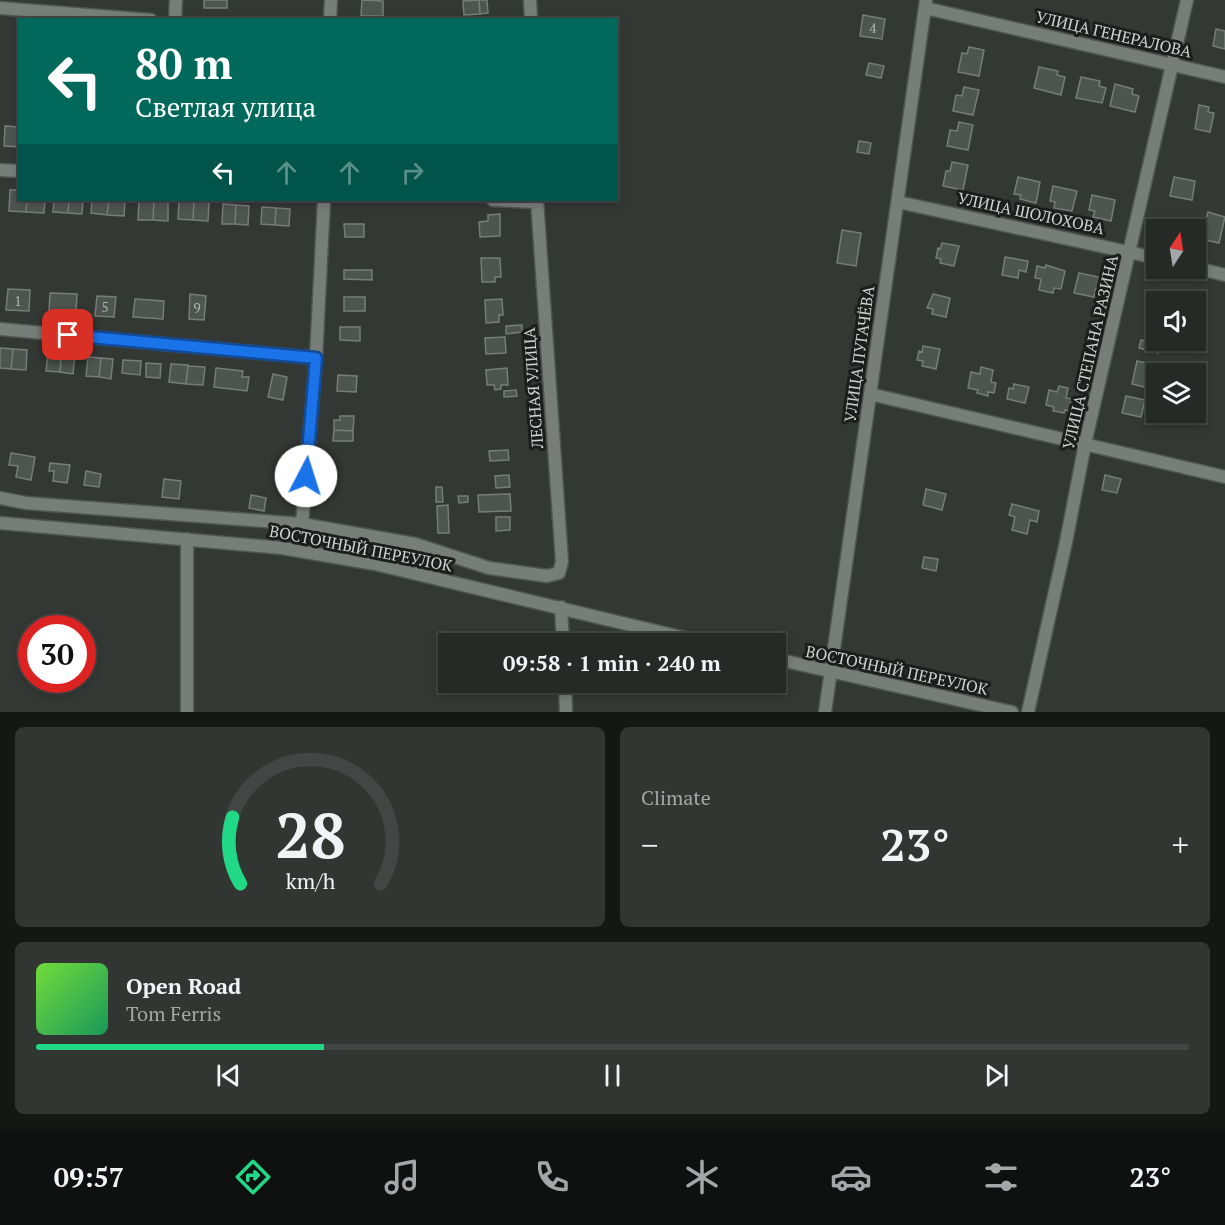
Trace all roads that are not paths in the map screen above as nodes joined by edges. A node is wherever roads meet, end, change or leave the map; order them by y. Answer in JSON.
{"nodes":[{"id":1,"x":176,"y":0,"type":"edge"},
{"id":2,"x":331,"y":0,"type":"edge"},
{"id":3,"x":530,"y":0,"type":"edge"},
{"id":4,"x":1187,"y":0,"type":"edge"},
{"id":5,"x":926,"y":4,"type":"edge"},
{"id":6,"x":0,"y":8,"type":"edge"},
{"id":7,"x":126,"y":18,"type":"edge"},
{"id":8,"x":175,"y":18,"type":"edge"},
{"id":9,"x":330,"y":18,"type":"edge"},
{"id":10,"x":531,"y":18,"type":"edge"},
{"id":11,"x":1171,"y":64,"type":"junction"},
{"id":12,"x":1225,"y":77,"type":"edge"},
{"id":13,"x":0,"y":170,"type":"edge"},
{"id":14,"x":18,"y":171,"type":"edge"},
{"id":15,"x":324,"y":201,"type":"edge"},
{"id":16,"x":537,"y":201,"type":"edge"},
{"id":17,"x":898,"y":202,"type":"junction"},
{"id":18,"x":1130,"y":252,"type":"junction"},
{"id":19,"x":1146,"y":256,"type":"edge"},
{"id":20,"x":1206,"y":270,"type":"edge"},
{"id":21,"x":1225,"y":275,"type":"edge"},
{"id":22,"x":0,"y":329,"type":"edge"},
{"id":23,"x":316,"y":358,"type":"junction"},
{"id":24,"x":870,"y":394,"type":"junction"},
{"id":25,"x":1085,"y":444,"type":"junction"},
{"id":26,"x":1225,"y":477,"type":"edge"},
{"id":27,"x":0,"y":498,"type":"edge"},
{"id":28,"x":0,"y":523,"type":"edge"},
{"id":29,"x":302,"y":524,"type":"junction"},
{"id":30,"x":187,"y":539,"type":"junction"},
{"id":31,"x":559,"y":573,"type":"joint"},
{"id":32,"x":561,"y":608,"type":"junction"},
{"id":33,"x":562,"y":633,"type":"edge"},
{"id":34,"x":664,"y":633,"type":"edge"},
{"id":35,"x":786,"y":662,"type":"edge"},
{"id":36,"x":831,"y":673,"type":"junction"},
{"id":37,"x":565,"y":693,"type":"edge"},
{"id":38,"x":188,"y":712,"type":"edge"},
{"id":39,"x":566,"y":712,"type":"edge"},
{"id":40,"x":825,"y":712,"type":"edge"},
{"id":41,"x":1012,"y":712,"type":"edge"},
{"id":42,"x":1028,"y":712,"type":"edge"}],
"edges":[{"from":1,"to":8,"type":"street"},
{"from":2,"to":9,"type":"street"},
{"from":3,"to":10,"type":"street"},
{"from":4,"to":11,"type":"street","name":"УЛИЦА СТЕПАНА РАЗИНА"},
{"from":5,"to":11,"type":"street","name":"УЛИЦА ГЕНЕРАЛОВА"},
{"from":5,"to":17,"type":"street","name":"УЛИЦА ПУГАЧЁВА"},
{"from":6,"to":7,"type":"street"},
{"from":11,"to":12,"type":"street","name":"УЛИЦА ГЕНЕРАЛОВА"},
{"from":11,"to":18,"type":"street","name":"УЛИЦА СТЕПАНА РАЗИНА"},
{"from":13,"to":14,"type":"street"},
{"from":15,"to":23,"type":"street"},
{"from":16,"to":31,"type":"street","name":"ЛЕСНАЯ УЛИЦА"},
{"from":17,"to":18,"type":"street","name":"УЛИЦА ШОЛОХОВА"},
{"from":17,"to":24,"type":"street","name":"УЛИЦА ПУГАЧЁВА"},
{"from":18,"to":19,"type":"street","name":"УЛИЦА ШОЛОХОВА"},
{"from":18,"to":25,"type":"street","name":"УЛИЦА СТЕПАНА РАЗИНА"},
{"from":20,"to":21,"type":"street"},
{"from":22,"to":23,"type":"street"},
{"from":23,"to":29,"type":"street"},
{"from":24,"to":25,"type":"street"},
{"from":24,"to":36,"type":"street","name":"УЛИЦА ПУГАЧЁВА"},
{"from":25,"to":26,"type":"street"},
{"from":25,"to":42,"type":"street","name":"УЛИЦА СТЕПАНА РАЗИНА"},
{"from":27,"to":29,"type":"street","name":"ВОСТОЧНЫЙ ПЕРЕУЛОК"},
{"from":28,"to":30,"type":"street","name":"ВОСТОЧНЫЙ ПЕРЕУЛОК"},
{"from":29,"to":31,"type":"street","name":"ВОСТОЧНЫЙ ПЕРЕУЛОК"},
{"from":30,"to":32,"type":"street","name":"ВОСТОЧНЫЙ ПЕРЕУЛОК"},
{"from":30,"to":38,"type":"street"},
{"from":32,"to":33,"type":"street"},
{"from":32,"to":34,"type":"street","name":"ВОСТОЧНЫЙ ПЕРЕУЛОК"},
{"from":35,"to":36,"type":"street","name":"ВОСТОЧНЫЙ ПЕРЕУЛОК"},
{"from":36,"to":40,"type":"street","name":"УЛИЦА ПУГАЧЁВА"},
{"from":36,"to":41,"type":"street","name":"ВОСТОЧНЫЙ ПЕРЕУЛОК"},
{"from":37,"to":39,"type":"street"}]}
